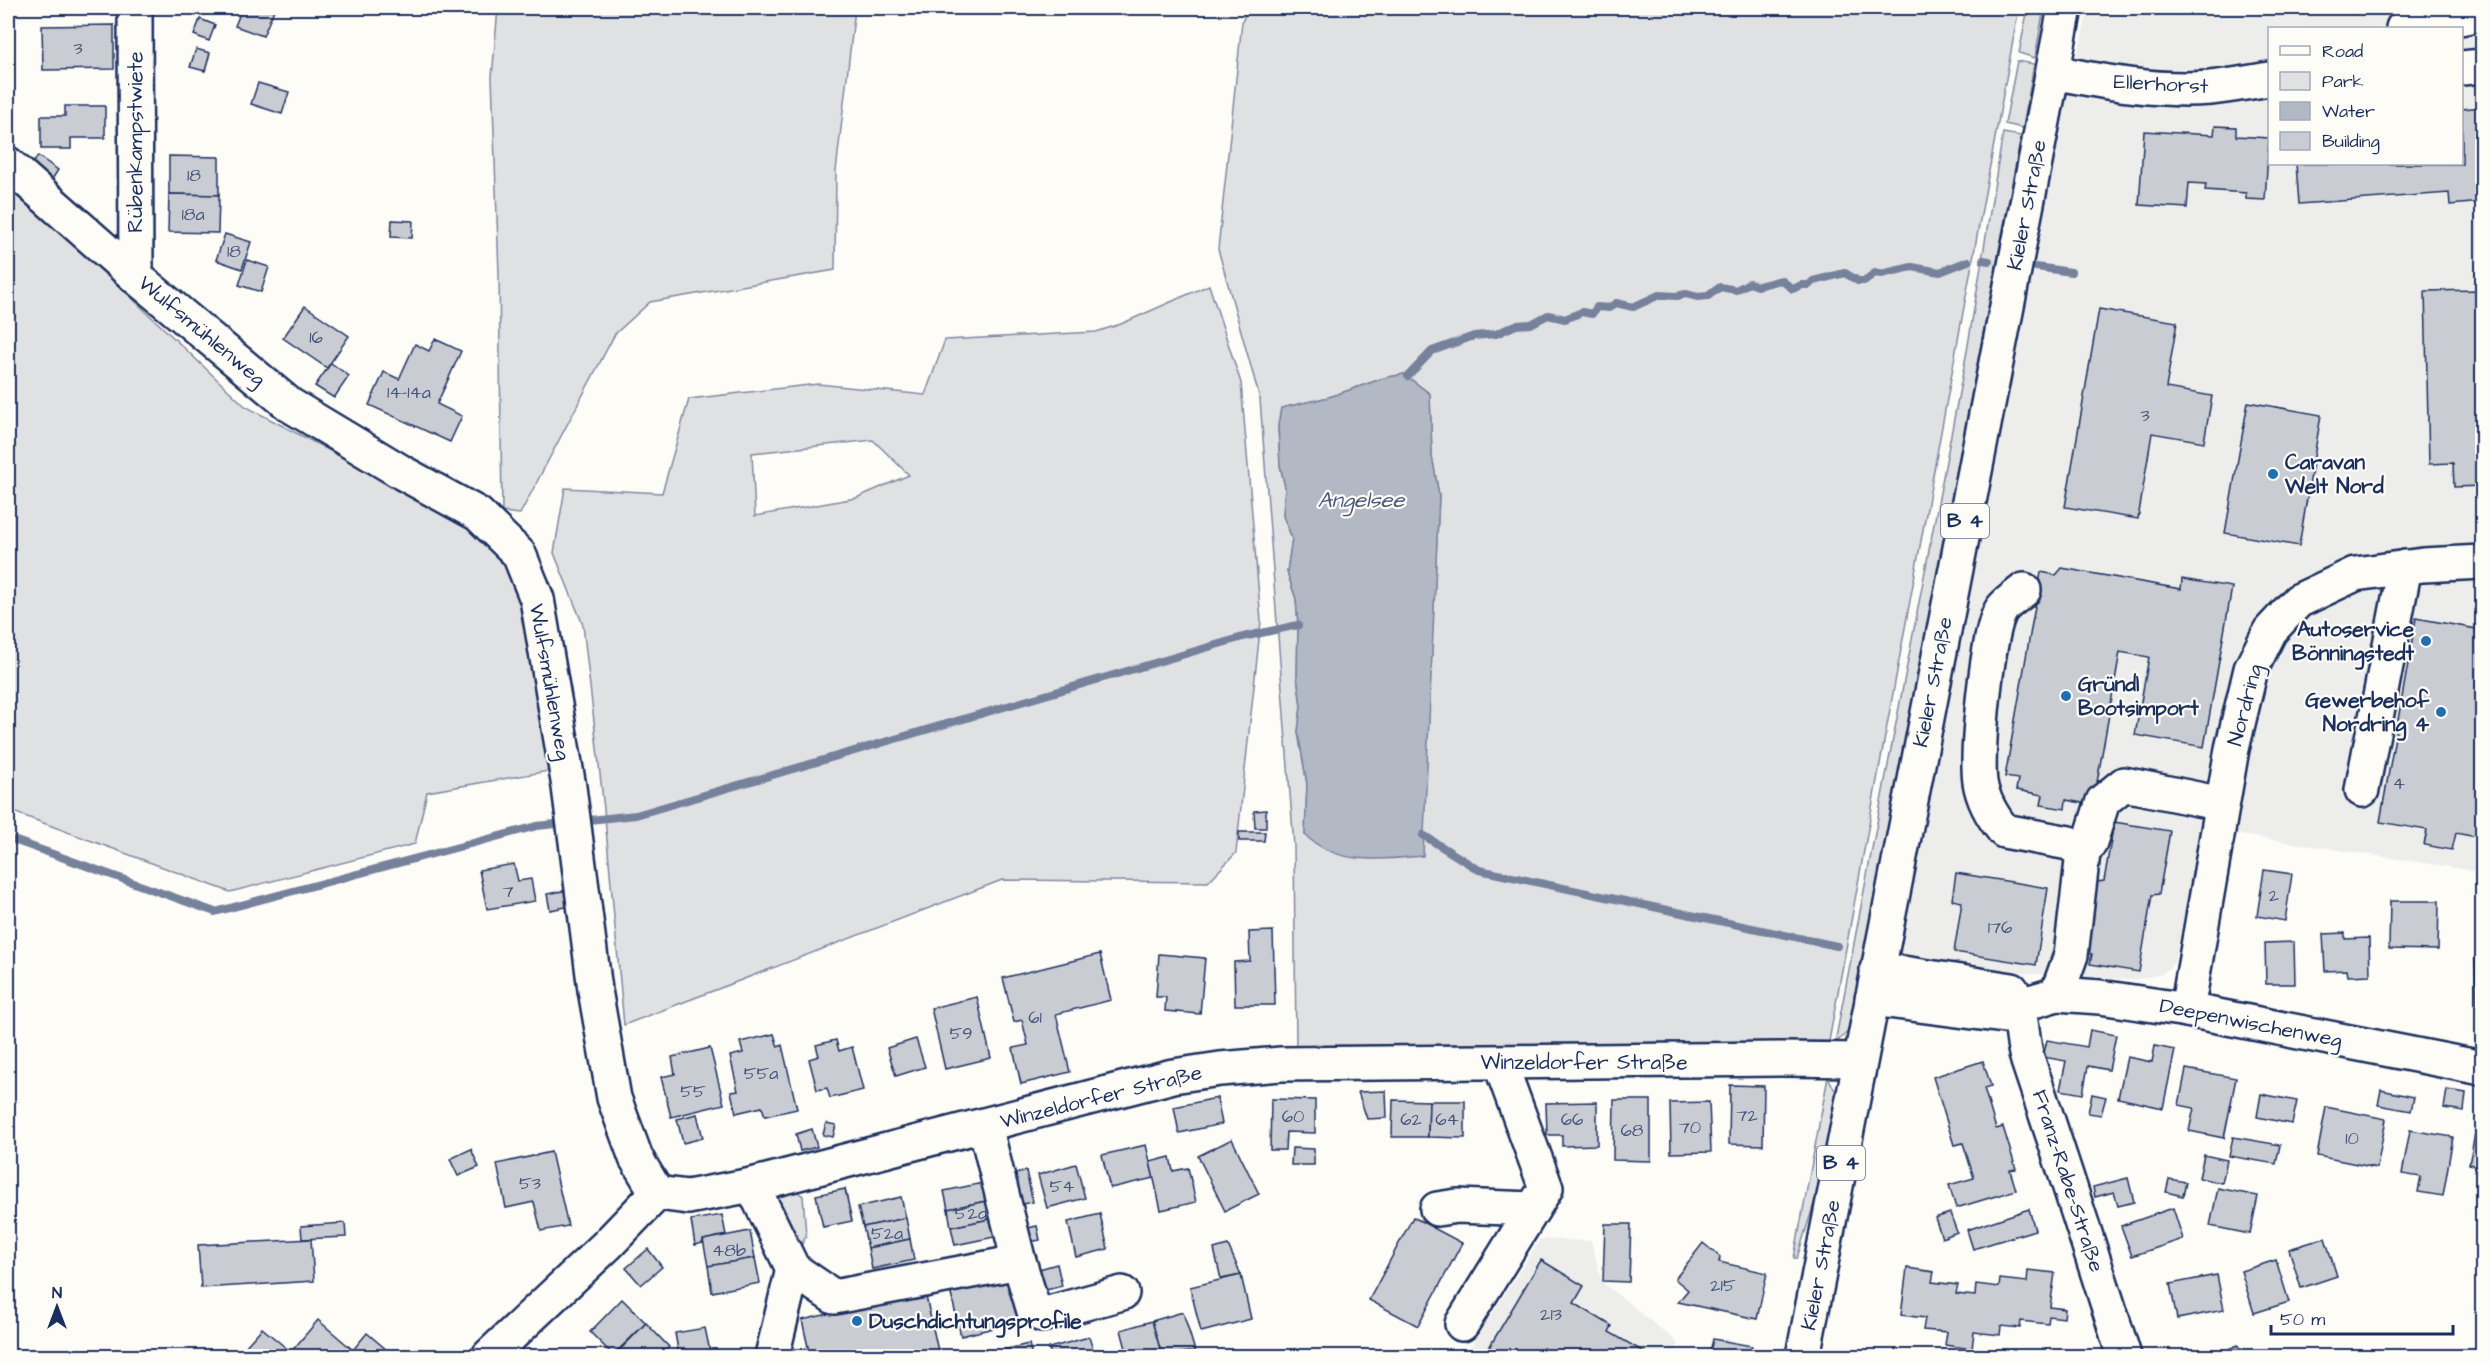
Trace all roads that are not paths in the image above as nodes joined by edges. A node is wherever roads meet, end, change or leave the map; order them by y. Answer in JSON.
{"nodes":[{"id":1,"x":135,"y":8,"type":"edge"},
{"id":2,"x":2065,"y":8,"type":"edge"},
{"id":3,"x":2482,"y":14,"type":"edge"},
{"id":4,"x":2409,"y":27,"type":"edge"},
{"id":5,"x":2482,"y":66,"type":"edge"},
{"id":6,"x":2463,"y":68,"type":"edge"},
{"id":7,"x":2053,"y":72,"type":"junction"},
{"id":8,"x":2268,"y":79,"type":"edge"},
{"id":9,"x":8,"y":164,"type":"edge"},
{"id":10,"x":136,"y":277,"type":"junction"},
{"id":11,"x":2482,"y":562,"type":"edge"},
{"id":12,"x":2405,"y":567,"type":"junction"},
{"id":13,"x":2024,"y":590,"type":"dead end"},
{"id":14,"x":2362,"y":790,"type":"dead end"},
{"id":15,"x":2222,"y":804,"type":"junction"},
{"id":16,"x":2083,"y":853,"type":"junction"},
{"id":17,"x":1874,"y":984,"type":"junction"},
{"id":18,"x":2057,"y":994,"type":"junction"},
{"id":19,"x":2020,"y":1005,"type":"junction"},
{"id":20,"x":2187,"y":1010,"type":"junction"},
{"id":21,"x":1860,"y":1060,"type":"junction"},
{"id":22,"x":1500,"y":1063,"type":"junction"},
{"id":23,"x":2482,"y":1068,"type":"edge"},
{"id":24,"x":985,"y":1126,"type":"junction"},
{"id":25,"x":752,"y":1185,"type":"junction"},
{"id":26,"x":657,"y":1193,"type":"junction"},
{"id":27,"x":1437,"y":1209,"type":"dead end"},
{"id":28,"x":1533,"y":1209,"type":"junction"},
{"id":29,"x":1019,"y":1261,"type":"junction"},
{"id":30,"x":793,"y":1269,"type":"junction"},
{"id":31,"x":1122,"y":1293,"type":"dead end"},
{"id":32,"x":1462,"y":1324,"type":"dead end"},
{"id":33,"x":489,"y":1356,"type":"edge"},
{"id":34,"x":772,"y":1356,"type":"edge"},
{"id":35,"x":1803,"y":1356,"type":"edge"},
{"id":36,"x":2124,"y":1356,"type":"edge"}],
"edges":[{"from":1,"to":10,"type":"street","name":"Rübenkampstwiete"},
{"from":2,"to":7,"type":"street","name":"Kieler Straße","number":"B 4"},
{"from":3,"to":4,"type":"street"},
{"from":5,"to":6,"type":"street"},
{"from":7,"to":8,"type":"street","name":"Ellerhorst"},
{"from":7,"to":17,"type":"street","name":"Kieler Straße","number":"B 4"},
{"from":9,"to":10,"type":"street","name":"Wulfsmühlenweg"},
{"from":10,"to":26,"type":"street","name":"Wulfsmühlenweg"},
{"from":11,"to":12,"type":"street","name":"Nordring"},
{"from":12,"to":14,"type":"street"},
{"from":12,"to":15,"type":"street","name":"Nordring"},
{"from":13,"to":16,"type":"street"},
{"from":15,"to":16,"type":"street"},
{"from":15,"to":20,"type":"street","name":"Nordring"},
{"from":16,"to":18,"type":"street"},
{"from":17,"to":19,"type":"street","name":"Deepenwischenweg"},
{"from":17,"to":21,"type":"street","name":"Kieler Straße","number":"B 4"},
{"from":18,"to":19,"type":"street","name":"Deepenwischenweg"},
{"from":18,"to":20,"type":"street","name":"Deepenwischenweg"},
{"from":19,"to":36,"type":"street","name":"Franz-Rabe-Straße"},
{"from":20,"to":23,"type":"street","name":"Deepenwischenweg"},
{"from":21,"to":22,"type":"street","name":"Winzeldorfer Straße"},
{"from":21,"to":35,"type":"street","name":"Kieler Straße","number":"B 4"},
{"from":22,"to":24,"type":"street","name":"Winzeldorfer Straße"},
{"from":22,"to":28,"type":"street"},
{"from":24,"to":25,"type":"street","name":"Winzeldorfer Straße"},
{"from":24,"to":29,"type":"street"},
{"from":25,"to":26,"type":"street","name":"Winzeldorfer Straße"},
{"from":25,"to":30,"type":"street"},
{"from":26,"to":33,"type":"street"},
{"from":27,"to":28,"type":"street"},
{"from":28,"to":32,"type":"street"},
{"from":29,"to":30,"type":"street"},
{"from":29,"to":31,"type":"street"},
{"from":30,"to":34,"type":"street"}]}
